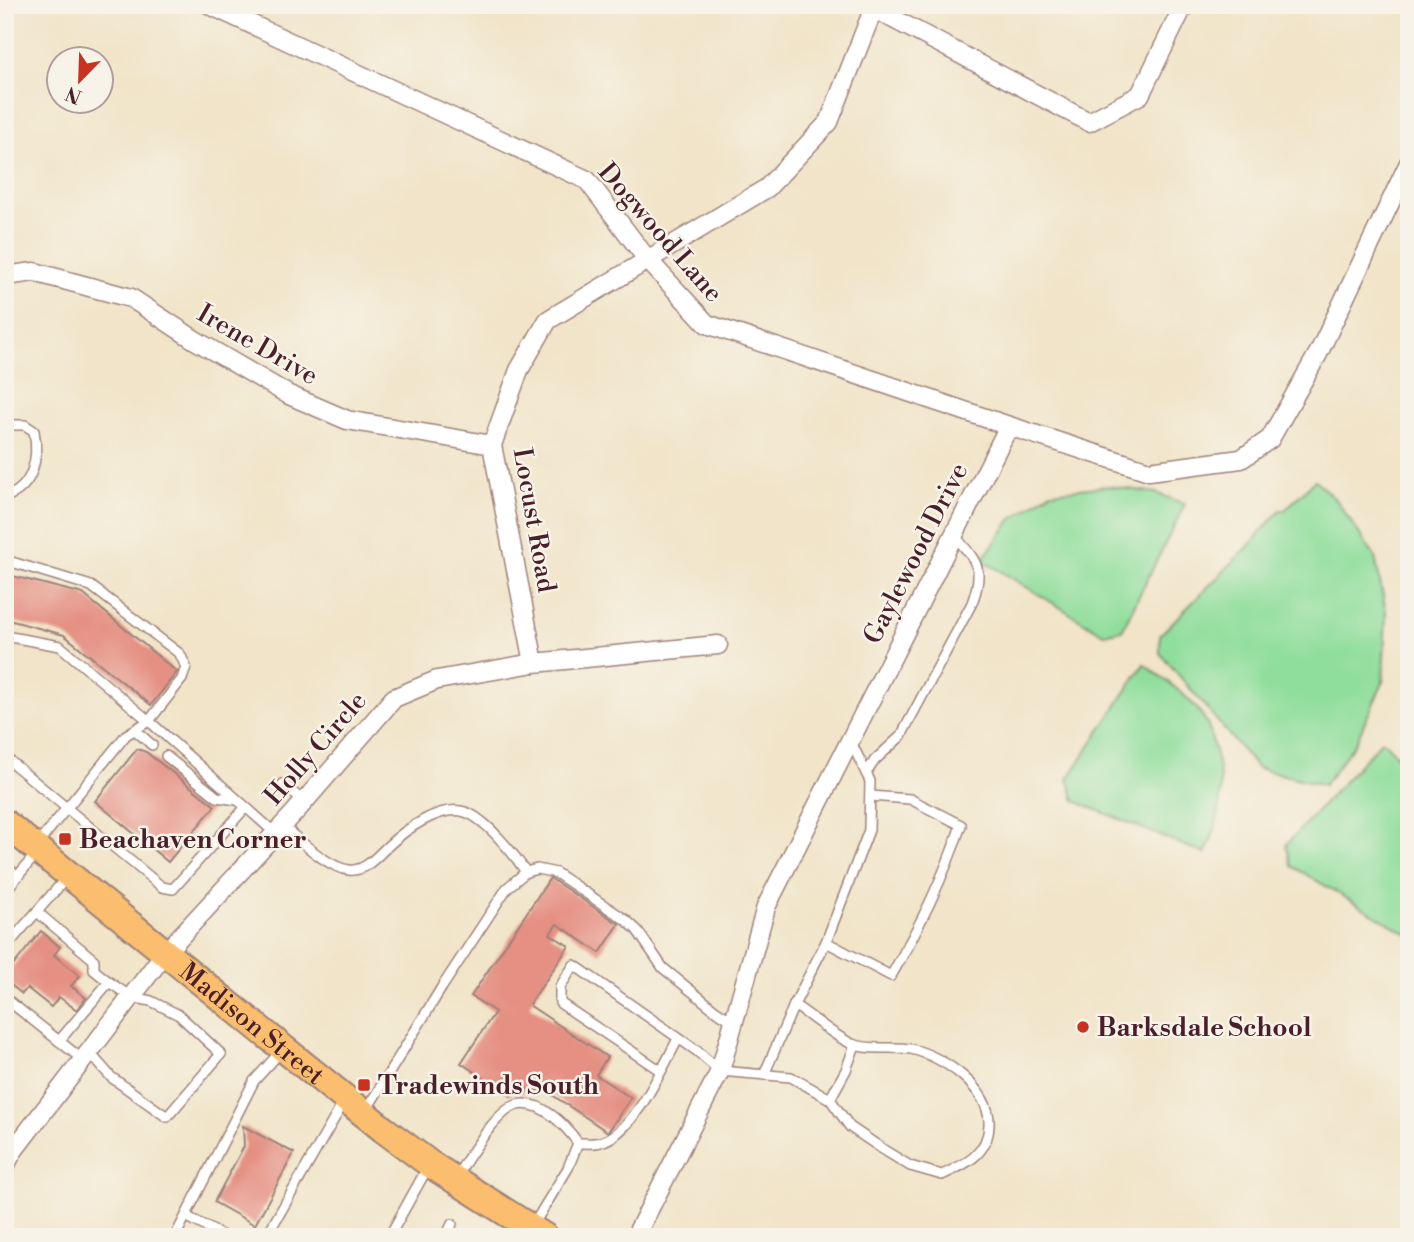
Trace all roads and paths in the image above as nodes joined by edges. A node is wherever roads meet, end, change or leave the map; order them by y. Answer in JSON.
{"nodes":[{"id":1,"x":210,"y":5,"type":"edge"},
{"id":2,"x":1184,"y":5,"type":"edge"},
{"id":3,"x":872,"y":7,"type":"edge"},
{"id":4,"x":1409,"y":163,"type":"edge"},
{"id":5,"x":647,"y":259,"type":"junction"},
{"id":6,"x":5,"y":276,"type":"edge"},
{"id":7,"x":5,"y":425,"type":"edge"},
{"id":8,"x":1009,"y":426,"type":"junction"},
{"id":9,"x":492,"y":445,"type":"junction"},
{"id":10,"x":5,"y":498,"type":"edge"},
{"id":11,"x":954,"y":535,"type":"junction"},
{"id":12,"x":5,"y":560,"type":"edge"},
{"id":13,"x":5,"y":635,"type":"edge"},
{"id":14,"x":718,"y":645,"type":"dead end"},
{"id":15,"x":534,"y":663,"type":"junction"},
{"id":16,"x":149,"y":721,"type":"junction"},
{"id":17,"x":135,"y":730,"type":"junction"},
{"id":18,"x":850,"y":740,"type":"junction"},
{"id":19,"x":152,"y":744,"type":"dead end"},
{"id":20,"x":166,"y":756,"type":"dead end"},
{"id":21,"x":5,"y":757,"type":"edge"},
{"id":22,"x":866,"y":773,"type":"junction"},
{"id":23,"x":283,"y":784,"type":"dead end"},
{"id":24,"x":870,"y":796,"type":"junction"},
{"id":25,"x":237,"y":800,"type":"junction"},
{"id":26,"x":304,"y":802,"type":"junction"},
{"id":27,"x":246,"y":808,"type":"junction"},
{"id":28,"x":68,"y":809,"type":"junction"},
{"id":29,"x":5,"y":822,"type":"edge"},
{"id":30,"x":279,"y":830,"type":"junction"},
{"id":31,"x":37,"y":849,"type":"junction"},
{"id":32,"x":5,"y":866,"type":"edge"},
{"id":33,"x":526,"y":872,"type":"junction"},
{"id":34,"x":69,"y":875,"type":"junction"},
{"id":35,"x":18,"y":876,"type":"junction"},
{"id":36,"x":5,"y":891,"type":"edge"},
{"id":37,"x":37,"y":912,"type":"junction"},
{"id":38,"x":826,"y":942,"type":"junction"},
{"id":39,"x":5,"y":948,"type":"edge"},
{"id":40,"x":165,"y":953,"type":"junction"},
{"id":41,"x":109,"y":982,"type":"junction"},
{"id":42,"x":5,"y":998,"type":"edge"},
{"id":43,"x":131,"y":998,"type":"junction"},
{"id":44,"x":794,"y":1005,"type":"junction"},
{"id":45,"x":734,"y":1022,"type":"junction"},
{"id":46,"x":678,"y":1039,"type":"junction"},
{"id":47,"x":59,"y":1041,"type":"junction"},
{"id":48,"x":855,"y":1045,"type":"junction"},
{"id":49,"x":283,"y":1048,"type":"junction"},
{"id":50,"x":86,"y":1056,"type":"junction"},
{"id":51,"x":661,"y":1071,"type":"junction"},
{"id":52,"x":720,"y":1071,"type":"junction"},
{"id":53,"x":764,"y":1075,"type":"junction"},
{"id":54,"x":830,"y":1099,"type":"junction"},
{"id":55,"x":355,"y":1106,"type":"junction"},
{"id":56,"x":578,"y":1143,"type":"junction"},
{"id":57,"x":8,"y":1154,"type":"edge"},
{"id":58,"x":430,"y":1164,"type":"junction"},
{"id":59,"x":454,"y":1179,"type":"junction"},
{"id":60,"x":186,"y":1216,"type":"junction"},
{"id":61,"x":452,"y":1224,"type":"dead end"},
{"id":62,"x":538,"y":1233,"type":"edge"},
{"id":63,"x":392,"y":1236,"type":"edge"},
{"id":64,"x":175,"y":1237,"type":"edge"},
{"id":65,"x":225,"y":1237,"type":"edge"},
{"id":66,"x":265,"y":1237,"type":"edge"},
{"id":67,"x":446,"y":1237,"type":"edge"},
{"id":68,"x":635,"y":1237,"type":"edge"}],
"edges":[{"from":1,"to":5,"type":"street","name":"Dogwood Lane"},
{"from":2,"to":3,"type":"street"},
{"from":3,"to":5,"type":"street","name":"Locust Road"},
{"from":4,"to":8,"type":"street"},
{"from":5,"to":8,"type":"street","name":"Dogwood Lane"},
{"from":5,"to":9,"type":"street","name":"Locust Road"},
{"from":6,"to":9,"type":"street","name":"Irene Drive"},
{"from":7,"to":10,"type":"lane"},
{"from":8,"to":11,"type":"street","name":"Gaylewood Drive"},
{"from":9,"to":15,"type":"street","name":"Locust Road"},
{"from":11,"to":18,"type":"street","name":"Gaylewood Drive"},
{"from":11,"to":22,"type":"lane"},
{"from":12,"to":16,"type":"lane"},
{"from":13,"to":16,"type":"lane"},
{"from":14,"to":15,"type":"street","name":"Holly Circle"},
{"from":15,"to":26,"type":"street","name":"Holly Circle"},
{"from":16,"to":17,"type":"lane"},
{"from":16,"to":25,"type":"lane"},
{"from":17,"to":19,"type":"lane"},
{"from":17,"to":28,"type":"lane"},
{"from":18,"to":22,"type":"lane"},
{"from":18,"to":45,"type":"street","name":"Gaylewood Drive"},
{"from":20,"to":25,"type":"lane"},
{"from":21,"to":28,"type":"lane"},
{"from":22,"to":24,"type":"lane"},
{"from":23,"to":26,"type":"lane"},
{"from":24,"to":38,"type":"lane"},
{"from":24,"to":38,"type":"lane"},
{"from":25,"to":27,"type":"lane"},
{"from":26,"to":30,"type":"street","name":"Holly Circle"},
{"from":27,"to":28,"type":"lane"},
{"from":27,"to":30,"type":"lane"},
{"from":28,"to":31,"type":"lane"},
{"from":29,"to":31,"type":"main road","name":"Madison Street"},
{"from":30,"to":33,"type":"lane"},
{"from":30,"to":40,"type":"street","name":"Holly Circle"},
{"from":31,"to":34,"type":"main road","name":"Madison Street"},
{"from":31,"to":35,"type":"lane"},
{"from":32,"to":35,"type":"lane"},
{"from":33,"to":45,"type":"lane"},
{"from":33,"to":55,"type":"lane"},
{"from":34,"to":37,"type":"lane"},
{"from":34,"to":40,"type":"main road","name":"Madison Street"},
{"from":35,"to":36,"type":"lane"},
{"from":37,"to":39,"type":"lane"},
{"from":37,"to":41,"type":"lane"},
{"from":38,"to":44,"type":"lane"},
{"from":40,"to":43,"type":"street","name":"Holly Circle"},
{"from":40,"to":49,"type":"main road","name":"Madison Street"},
{"from":41,"to":43,"type":"lane"},
{"from":41,"to":47,"type":"lane"},
{"from":42,"to":47,"type":"lane"},
{"from":43,"to":50,"type":"street","name":"Holly Circle"},
{"from":43,"to":50,"type":"lane"},
{"from":44,"to":48,"type":"lane"},
{"from":44,"to":53,"type":"lane"},
{"from":45,"to":52,"type":"street","name":"Gaylewood Drive"},
{"from":46,"to":51,"type":"lane"},
{"from":46,"to":51,"type":"lane"},
{"from":46,"to":52,"type":"lane"},
{"from":47,"to":50,"type":"lane"},
{"from":48,"to":54,"type":"lane"},
{"from":48,"to":54,"type":"lane"},
{"from":49,"to":55,"type":"main road","name":"Madison Street"},
{"from":49,"to":60,"type":"lane"},
{"from":50,"to":57,"type":"street","name":"Holly Circle"},
{"from":51,"to":56,"type":"lane"},
{"from":52,"to":53,"type":"lane"},
{"from":52,"to":68,"type":"street","name":"Gaylewood Drive"},
{"from":53,"to":54,"type":"lane"},
{"from":55,"to":58,"type":"main road","name":"Madison Street"},
{"from":55,"to":66,"type":"lane"},
{"from":56,"to":59,"type":"lane"},
{"from":56,"to":62,"type":"lane"},
{"from":58,"to":59,"type":"main road","name":"Madison Street"},
{"from":58,"to":63,"type":"lane"},
{"from":59,"to":62,"type":"main road","name":"Madison Street"},
{"from":60,"to":64,"type":"lane"},
{"from":60,"to":65,"type":"lane"},
{"from":61,"to":67,"type":"lane"}]}
